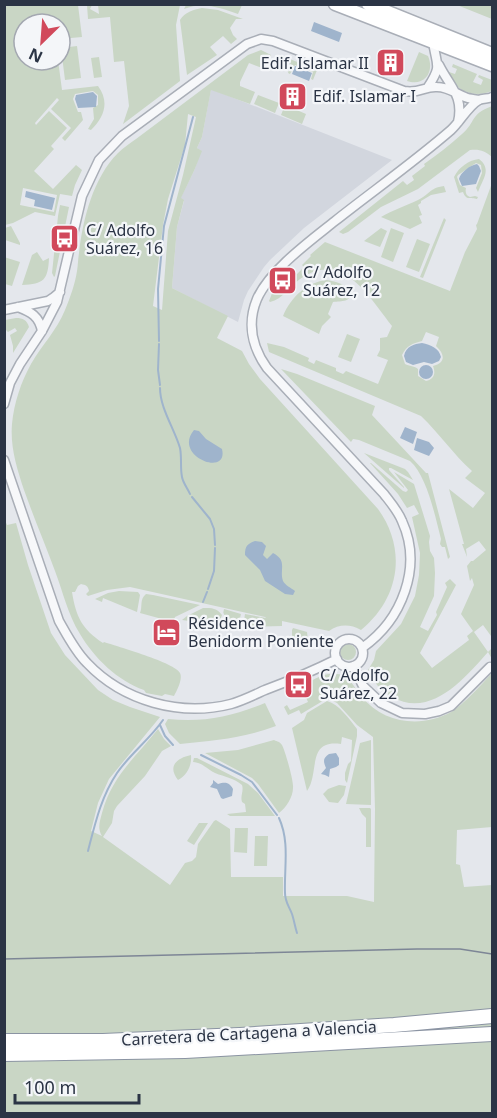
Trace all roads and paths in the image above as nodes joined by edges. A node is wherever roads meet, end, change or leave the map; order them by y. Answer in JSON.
{"nodes":[{"id":1,"x":335,"y":4,"type":"edge"},
{"id":2,"x":368,"y":4,"type":"edge"},
{"id":3,"x":433,"y":41,"type":"junction"},
{"id":4,"x":492,"y":54,"type":"edge"},
{"id":5,"x":439,"y":65,"type":"junction"},
{"id":6,"x":492,"y":65,"type":"edge"},
{"id":7,"x":428,"y":87,"type":"junction"},
{"id":8,"x":456,"y":92,"type":"junction"},
{"id":9,"x":492,"y":97,"type":"edge"},
{"id":10,"x":479,"y":100,"type":"junction"},
{"id":11,"x":457,"y":124,"type":"junction"},
{"id":12,"x":60,"y":291,"type":"junction"},
{"id":13,"x":17,"y":307,"type":"junction"},
{"id":14,"x":4,"y":310,"type":"edge"},
{"id":15,"x":42,"y":331,"type":"junction"},
{"id":16,"x":4,"y":404,"type":"edge"},
{"id":17,"x":4,"y":460,"type":"edge"},
{"id":18,"x":362,"y":648,"type":"junction"},
{"id":19,"x":337,"y":660,"type":"junction"},
{"id":20,"x":352,"y":666,"type":"junction"},
{"id":21,"x":490,"y":667,"type":"dead end"},
{"id":22,"x":492,"y":1017,"type":"edge"},
{"id":23,"x":492,"y":1034,"type":"edge"},
{"id":24,"x":4,"y":1041,"type":"edge"},
{"id":25,"x":4,"y":1054,"type":"edge"}],
"edges":[{"from":1,"to":3,"type":"main road"},
{"from":2,"to":4,"type":"main road"},
{"from":3,"to":5,"type":"street"},
{"from":3,"to":6,"type":"main road"},
{"from":5,"to":7,"type":"street"},
{"from":5,"to":8,"type":"street"},
{"from":7,"to":8,"type":"street"},
{"from":7,"to":12,"type":"street"},
{"from":8,"to":10,"type":"street"},
{"from":8,"to":11,"type":"street"},
{"from":9,"to":10,"type":"street"},
{"from":10,"to":11,"type":"street"},
{"from":11,"to":18,"type":"street"},
{"from":12,"to":13,"type":"street"},
{"from":12,"to":15,"type":"street"},
{"from":13,"to":14,"type":"street"},
{"from":13,"to":15,"type":"street"},
{"from":15,"to":16,"type":"street"},
{"from":17,"to":19,"type":"street"},
{"from":18,"to":19,"type":"street"},
{"from":18,"to":20,"type":"street"},
{"from":19,"to":20,"type":"street"},
{"from":20,"to":21,"type":"street"},
{"from":22,"to":24,"type":"highway","name":"Carretera de Cartagena a Valencia"},
{"from":23,"to":25,"type":"highway","name":"Carretera de Cartagena a Valencia"}]}
